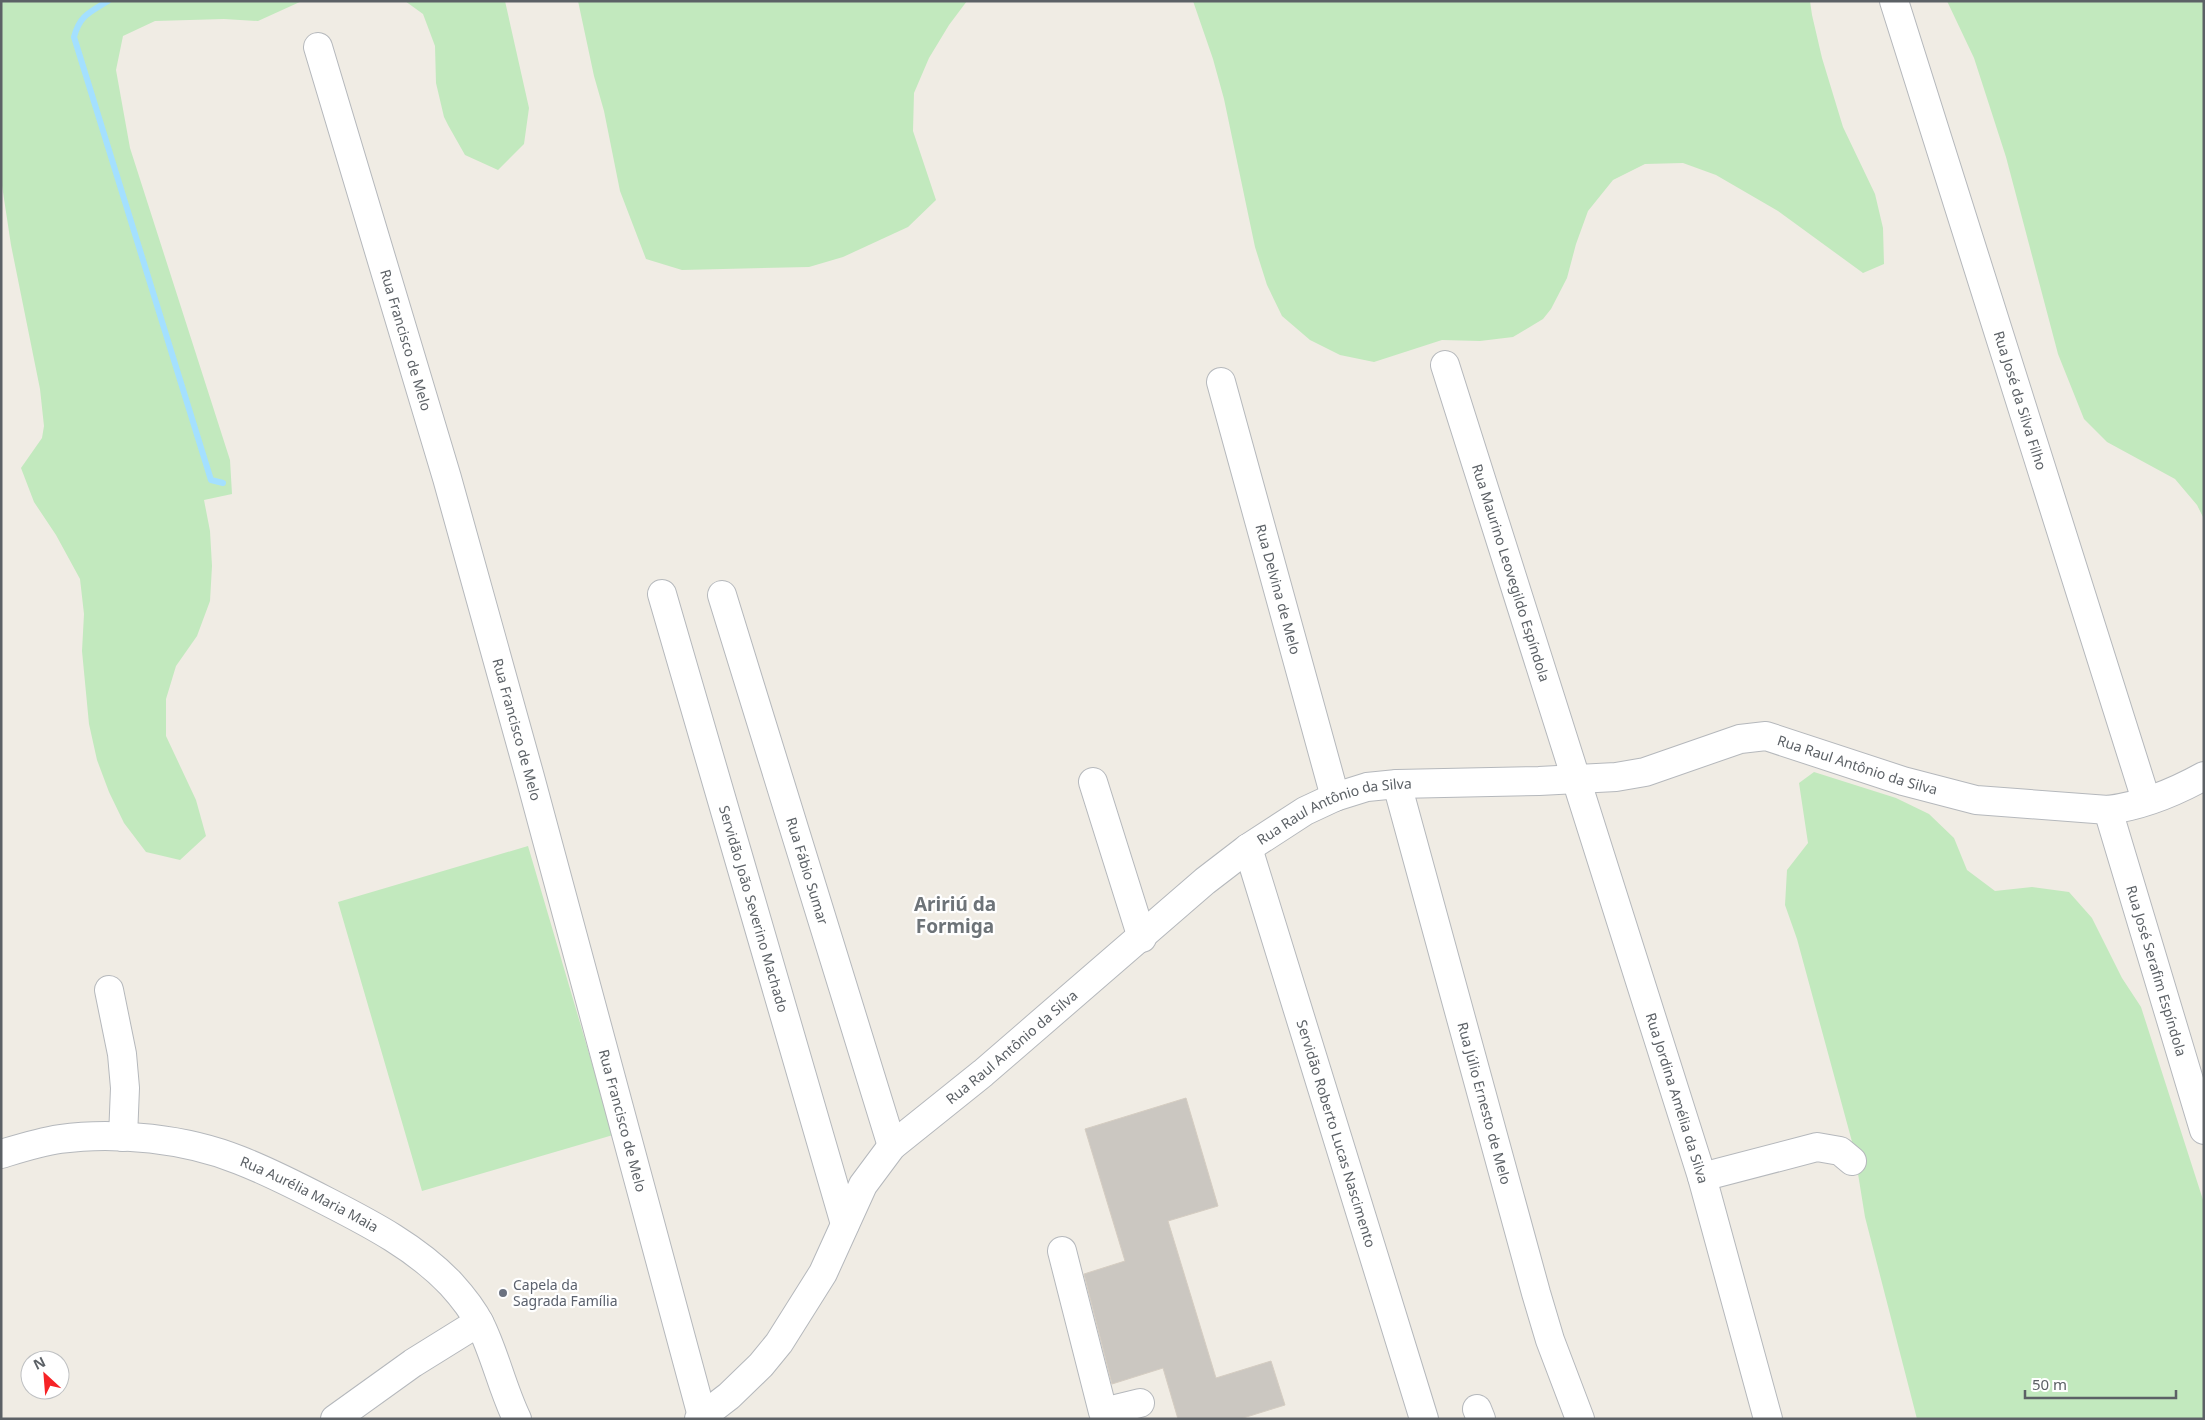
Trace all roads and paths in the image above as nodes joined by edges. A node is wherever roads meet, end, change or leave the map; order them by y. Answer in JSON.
{"nodes":[{"id":1,"x":1894,"y":1,"type":"edge"},
{"id":2,"x":318,"y":47,"type":"dead end"},
{"id":3,"x":1445,"y":365,"type":"dead end"},
{"id":4,"x":1221,"y":382,"type":"dead end"},
{"id":5,"x":662,"y":594,"type":"dead end"},
{"id":6,"x":722,"y":595,"type":"dead end"},
{"id":7,"x":2204,"y":776,"type":"edge"},
{"id":8,"x":1578,"y":780,"type":"junction"},
{"id":9,"x":1094,"y":782,"type":"dead end"},
{"id":10,"x":1397,"y":784,"type":"junction"},
{"id":11,"x":1335,"y":797,"type":"junction"},
{"id":12,"x":2146,"y":800,"type":"junction"},
{"id":13,"x":2108,"y":810,"type":"junction"},
{"id":14,"x":1248,"y":848,"type":"junction"},
{"id":15,"x":1142,"y":938,"type":"junction"},
{"id":16,"x":109,"y":990,"type":"dead end"},
{"id":17,"x":2204,"y":1130,"type":"edge"},
{"id":18,"x":123,"y":1137,"type":"junction"},
{"id":19,"x":892,"y":1146,"type":"junction"},
{"id":20,"x":1,"y":1154,"type":"edge"},
{"id":21,"x":1852,"y":1161,"type":"dead end"},
{"id":22,"x":1702,"y":1178,"type":"junction"},
{"id":23,"x":845,"y":1224,"type":"junction"},
{"id":24,"x":1062,"y":1251,"type":"dead end"},
{"id":25,"x":479,"y":1322,"type":"junction"},
{"id":26,"x":1140,"y":1403,"type":"dead end"},
{"id":27,"x":701,"y":1418,"type":"edge"},
{"id":28,"x":335,"y":1419,"type":"edge"},
{"id":29,"x":518,"y":1419,"type":"edge"},
{"id":30,"x":1424,"y":1419,"type":"edge"},
{"id":31,"x":1580,"y":1419,"type":"edge"},
{"id":32,"x":1768,"y":1419,"type":"edge"}],
"edges":[{"from":1,"to":12,"type":"street","name":"Rua José da Silva Filho"},
{"from":2,"to":27,"type":"street","name":"Rua Francisco de Melo"},
{"from":3,"to":8,"type":"street","name":"Rua Maurino Leovegildo Espíndola"},
{"from":4,"to":11,"type":"street","name":"Rua Delvina de Melo"},
{"from":5,"to":23,"type":"street","name":"Servidão João Severino Machado"},
{"from":6,"to":19,"type":"street","name":"Rua Fábio Sumar"},
{"from":7,"to":12,"type":"street","name":"Rua Raul Antônio da Silva"},
{"from":8,"to":10,"type":"street","name":"Rua Raul Antônio da Silva"},
{"from":8,"to":13,"type":"street","name":"Rua Raul Antônio da Silva"},
{"from":8,"to":22,"type":"street","name":"Rua Jordina Amélia da Silva"},
{"from":9,"to":15,"type":"street"},
{"from":10,"to":11,"type":"street","name":"Rua Raul Antônio da Silva"},
{"from":10,"to":31,"type":"street","name":"Rua Júlio Ernesto de Melo"},
{"from":11,"to":14,"type":"street","name":"Rua Raul Antônio da Silva"},
{"from":12,"to":13,"type":"street","name":"Rua Raul Antônio da Silva"},
{"from":13,"to":17,"type":"street","name":"Rua José Serafim Espíndola"},
{"from":14,"to":15,"type":"street","name":"Rua Raul Antônio da Silva"},
{"from":14,"to":30,"type":"street","name":"Servidão Roberto Lucas Nascimento"},
{"from":15,"to":19,"type":"street","name":"Rua Raul Antônio da Silva"},
{"from":16,"to":18,"type":"street"},
{"from":18,"to":20,"type":"street","name":"Rua Aurélia Maria Maia"},
{"from":18,"to":25,"type":"street","name":"Rua Aurélia Maria Maia"},
{"from":19,"to":23,"type":"street","name":"Rua Raul Antônio da Silva"},
{"from":21,"to":22,"type":"street"},
{"from":22,"to":32,"type":"street","name":"Rua Jordina Amélia da Silva"},
{"from":23,"to":27,"type":"street","name":"Rua Raul Antônio da Silva"},
{"from":24,"to":26,"type":"street"},
{"from":25,"to":28,"type":"street"},
{"from":25,"to":29,"type":"street","name":"Rua Aurélia Maria Maia"}]}
